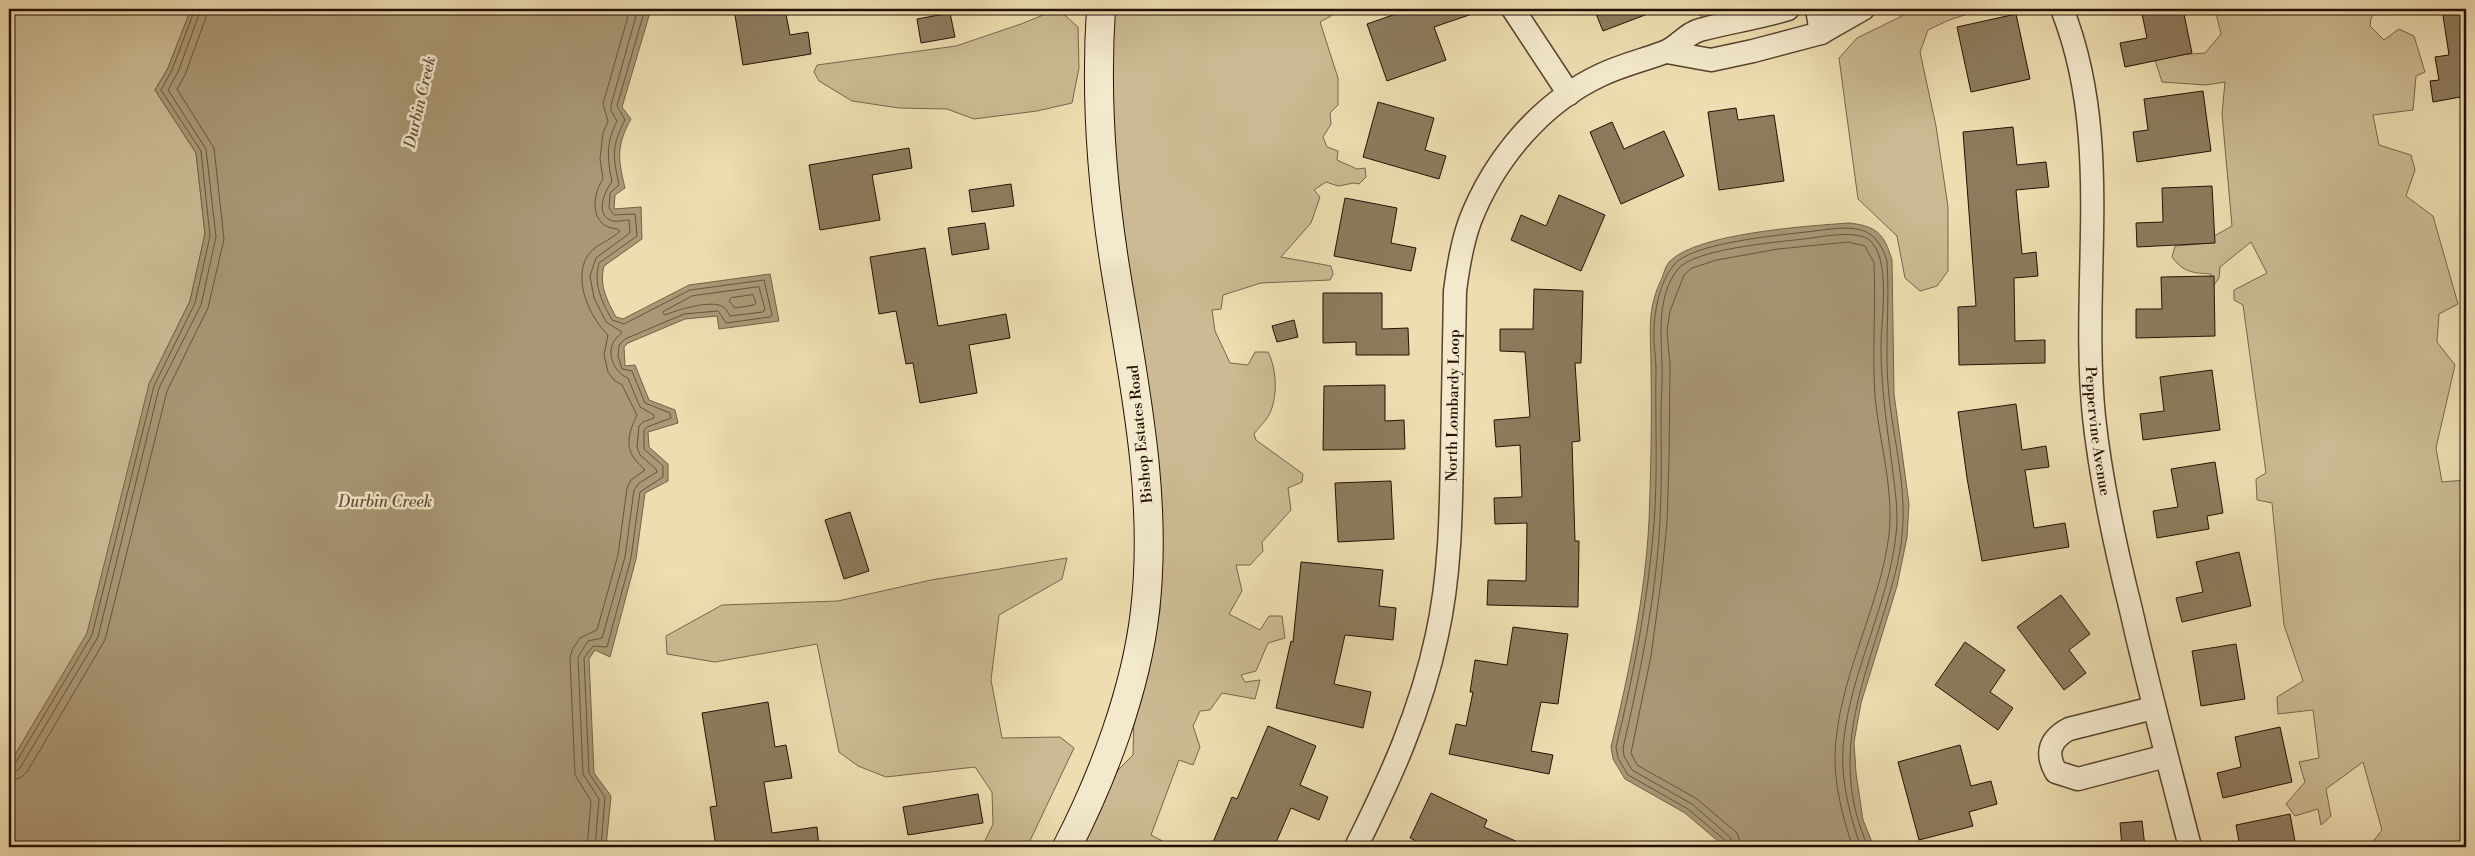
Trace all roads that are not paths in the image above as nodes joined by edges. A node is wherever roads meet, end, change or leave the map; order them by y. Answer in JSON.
{"nodes":[{"id":1,"x":1101,"y":9,"type":"edge"},
{"id":2,"x":1514,"y":9,"type":"edge"},
{"id":3,"x":1817,"y":9,"type":"edge"},
{"id":4,"x":1863,"y":9,"type":"edge"},
{"id":5,"x":2062,"y":9,"type":"edge"},
{"id":6,"x":1779,"y":10,"type":"edge"},
{"id":7,"x":1821,"y":33,"type":"junction"},
{"id":8,"x":1788,"y":42,"type":"junction"},
{"id":9,"x":1667,"y":52,"type":"junction"},
{"id":10,"x":1569,"y":94,"type":"junction"},
{"id":11,"x":2153,"y":708,"type":"junction"},
{"id":12,"x":2166,"y":756,"type":"junction"},
{"id":13,"x":1067,"y":847,"type":"edge"},
{"id":14,"x":1356,"y":847,"type":"edge"},
{"id":15,"x":2190,"y":847,"type":"edge"}],
"edges":[{"from":1,"to":13,"type":"street","name":"Bishop Estates Road"},
{"from":2,"to":10,"type":"street"},
{"from":3,"to":7,"type":"street"},
{"from":4,"to":7,"type":"street","name":"North Lombardy Loop"},
{"from":5,"to":11,"type":"street","name":"Peppervine Avenue"},
{"from":6,"to":8,"type":"street"},
{"from":6,"to":9,"type":"street","name":"North Lombardy Loop"},
{"from":7,"to":8,"type":"street","name":"North Lombardy Loop"},
{"from":8,"to":9,"type":"street","name":"North Lombardy Loop"},
{"from":9,"to":10,"type":"street","name":"North Lombardy Loop"},
{"from":10,"to":14,"type":"street","name":"North Lombardy Loop"},
{"from":11,"to":12,"type":"street","name":"Peppervine Avenue"},
{"from":11,"to":12,"type":"street"},
{"from":12,"to":15,"type":"street","name":"Peppervine Avenue"}]}
